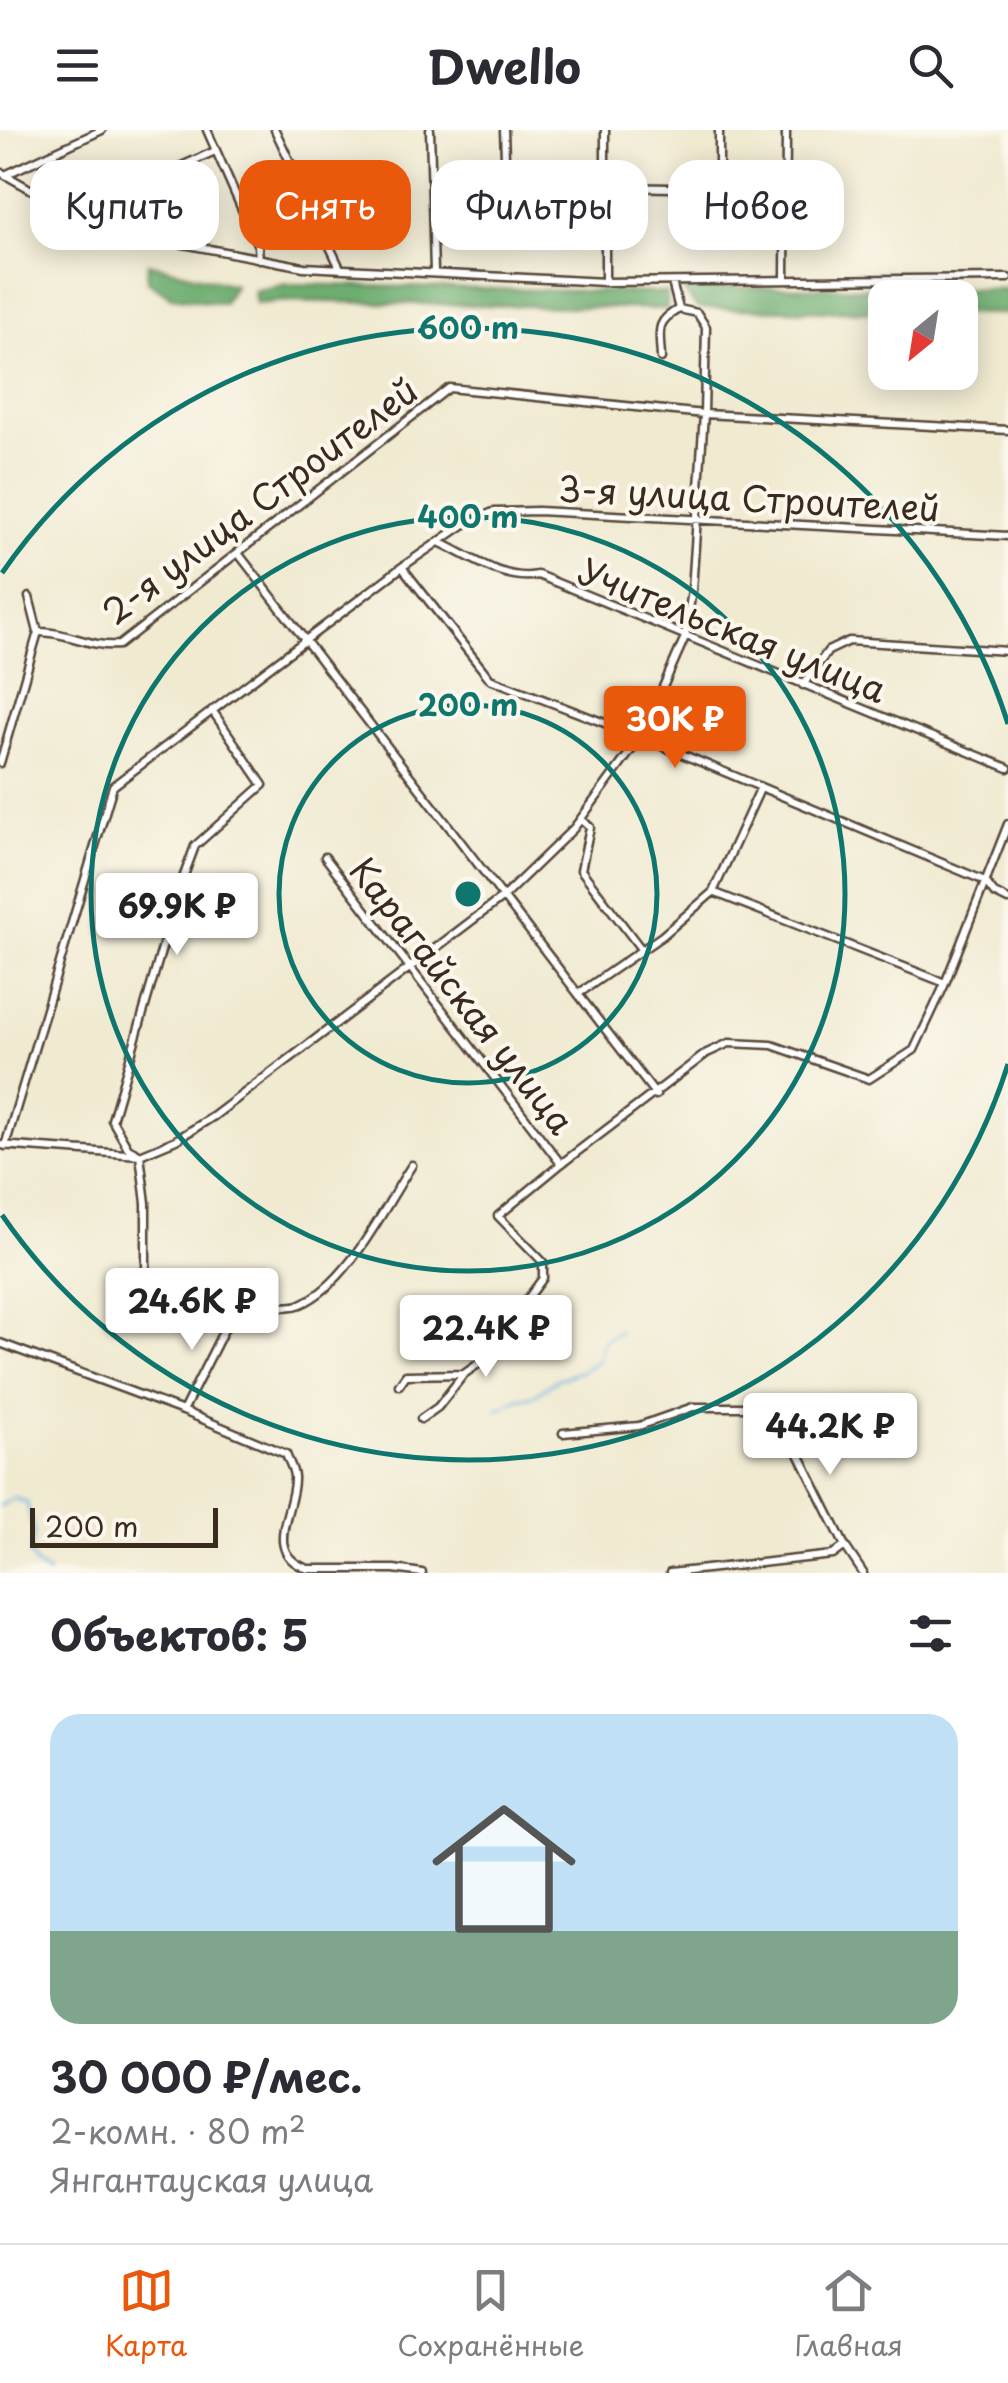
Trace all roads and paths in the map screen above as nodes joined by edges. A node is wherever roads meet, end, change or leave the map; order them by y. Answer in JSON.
{"nodes":[{"id":1,"x":102,"y":130,"type":"edge"},
{"id":2,"x":207,"y":130,"type":"edge"},
{"id":3,"x":276,"y":130,"type":"edge"},
{"id":4,"x":430,"y":130,"type":"edge"},
{"id":5,"x":504,"y":130,"type":"edge"},
{"id":6,"x":605,"y":130,"type":"edge"},
{"id":7,"x":718,"y":130,"type":"edge"},
{"id":8,"x":786,"y":130,"type":"edge"},
{"id":9,"x":215,"y":150,"type":"junction"},
{"id":10,"x":193,"y":160,"type":"edge"},
{"id":11,"x":431,"y":160,"type":"edge"},
{"id":12,"x":505,"y":160,"type":"edge"},
{"id":13,"x":604,"y":160,"type":"edge"},
{"id":14,"x":719,"y":160,"type":"edge"},
{"id":15,"x":785,"y":160,"type":"edge"},
{"id":16,"x":3,"y":173,"type":"edge"},
{"id":17,"x":30,"y":189,"type":"edge"},
{"id":18,"x":209,"y":250,"type":"edge"},
{"id":19,"x":434,"y":250,"type":"edge"},
{"id":20,"x":605,"y":250,"type":"edge"},
{"id":21,"x":784,"y":250,"type":"edge"},
{"id":22,"x":259,"y":259,"type":"junction"},
{"id":23,"x":340,"y":268,"type":"junction"},
{"id":24,"x":434,"y":272,"type":"junction"},
{"id":25,"x":1008,"y":278,"type":"edge"},
{"id":26,"x":784,"y":279,"type":"junction"},
{"id":27,"x":605,"y":282,"type":"junction"},
{"id":28,"x":672,"y":282,"type":"junction"},
{"id":29,"x":679,"y":309,"type":"junction"},
{"id":30,"x":661,"y":358,"type":"dead end"},
{"id":31,"x":704,"y":414,"type":"junction"},
{"id":32,"x":1008,"y":430,"type":"edge"},
{"id":33,"x":697,"y":521,"type":"junction"},
{"id":34,"x":1008,"y":536,"type":"edge"},
{"id":35,"x":440,"y":542,"type":"junction"},
{"id":36,"x":238,"y":552,"type":"junction"},
{"id":37,"x":402,"y":567,"type":"junction"},
{"id":38,"x":29,"y":598,"type":"dead end"},
{"id":39,"x":38,"y":632,"type":"junction"},
{"id":40,"x":685,"y":637,"type":"junction"},
{"id":41,"x":305,"y":640,"type":"junction"},
{"id":42,"x":1008,"y":651,"type":"edge"},
{"id":43,"x":803,"y":685,"type":"junction"},
{"id":44,"x":212,"y":710,"type":"junction"},
{"id":45,"x":641,"y":737,"type":"junction"},
{"id":46,"x":0,"y":764,"type":"edge"},
{"id":47,"x":1008,"y":768,"type":"edge"},
{"id":48,"x":760,"y":787,"type":"junction"},
{"id":49,"x":581,"y":819,"type":"junction"},
{"id":50,"x":1008,"y":824,"type":"edge"},
{"id":51,"x":325,"y":857,"type":"dead end"},
{"id":52,"x":985,"y":881,"type":"junction"},
{"id":53,"x":713,"y":892,"type":"junction"},
{"id":54,"x":503,"y":897,"type":"junction"},
{"id":55,"x":1008,"y":900,"type":"edge"},
{"id":56,"x":640,"y":949,"type":"junction"},
{"id":57,"x":408,"y":966,"type":"junction"},
{"id":58,"x":945,"y":983,"type":"junction"},
{"id":59,"x":578,"y":994,"type":"junction"},
{"id":60,"x":656,"y":1095,"type":"junction"},
{"id":61,"x":3,"y":1145,"type":"edge"},
{"id":62,"x":140,"y":1155,"type":"junction"},
{"id":63,"x":561,"y":1164,"type":"junction"},
{"id":64,"x":412,"y":1166,"type":"dead end"},
{"id":65,"x":233,"y":1312,"type":"junction"},
{"id":66,"x":0,"y":1343,"type":"edge"},
{"id":67,"x":464,"y":1374,"type":"junction"},
{"id":68,"x":399,"y":1385,"type":"dead end"},
{"id":69,"x":184,"y":1411,"type":"junction"},
{"id":70,"x":420,"y":1419,"type":"dead end"},
{"id":71,"x":563,"y":1433,"type":"dead end"},
{"id":72,"x":845,"y":1546,"type":"junction"},
{"id":73,"x":422,"y":1573,"type":"edge"},
{"id":74,"x":670,"y":1573,"type":"edge"},
{"id":75,"x":863,"y":1573,"type":"edge"}],
"edges":[{"from":1,"to":16,"type":"street"},
{"from":2,"to":9,"type":"street"},
{"from":3,"to":23,"type":"street"},
{"from":4,"to":11,"type":"street"},
{"from":5,"to":12,"type":"street"},
{"from":6,"to":13,"type":"street"},
{"from":7,"to":14,"type":"street"},
{"from":8,"to":15,"type":"street"},
{"from":9,"to":10,"type":"street"},
{"from":9,"to":22,"type":"street"},
{"from":16,"to":17,"type":"street"},
{"from":18,"to":22,"type":"street"},
{"from":19,"to":24,"type":"street"},
{"from":20,"to":27,"type":"street"},
{"from":21,"to":26,"type":"street"},
{"from":22,"to":23,"type":"street"},
{"from":23,"to":24,"type":"street"},
{"from":24,"to":27,"type":"street"},
{"from":25,"to":26,"type":"street"},
{"from":26,"to":28,"type":"street"},
{"from":27,"to":28,"type":"street"},
{"from":28,"to":29,"type":"street"},
{"from":29,"to":30,"type":"street"},
{"from":29,"to":31,"type":"street"},
{"from":31,"to":32,"type":"street"},
{"from":31,"to":33,"type":"street"},
{"from":31,"to":36,"type":"street","name":"2-я улица Строителей"},
{"from":33,"to":34,"type":"street","name":"3-я улица Строителей"},
{"from":33,"to":35,"type":"street","name":"3-я улица Строителей"},
{"from":33,"to":40,"type":"street"},
{"from":35,"to":37,"type":"street","name":"3-я улица Строителей"},
{"from":35,"to":40,"type":"street","name":"Учительская улица"},
{"from":36,"to":39,"type":"street","name":"2-я улица Строителей"},
{"from":36,"to":41,"type":"street"},
{"from":37,"to":41,"type":"street","name":"3-я улица Строителей"},
{"from":37,"to":45,"type":"street"},
{"from":38,"to":39,"type":"street"},
{"from":39,"to":46,"type":"street"},
{"from":40,"to":43,"type":"street","name":"Учительская улица"},
{"from":40,"to":45,"type":"street"},
{"from":41,"to":44,"type":"street","name":"3-я улица Строителей"},
{"from":41,"to":54,"type":"street"},
{"from":42,"to":43,"type":"street"},
{"from":43,"to":47,"type":"street","name":"Учительская улица"},
{"from":44,"to":61,"type":"street","name":"3-я улица Строителей"},
{"from":44,"to":62,"type":"street"},
{"from":45,"to":48,"type":"street"},
{"from":45,"to":49,"type":"street"},
{"from":48,"to":52,"type":"street"},
{"from":48,"to":53,"type":"street"},
{"from":49,"to":54,"type":"street"},
{"from":49,"to":56,"type":"street"},
{"from":50,"to":52,"type":"street"},
{"from":51,"to":57,"type":"street","name":"Карагайская улица"},
{"from":52,"to":55,"type":"street"},
{"from":52,"to":58,"type":"street"},
{"from":53,"to":56,"type":"street"},
{"from":53,"to":58,"type":"street"},
{"from":54,"to":57,"type":"street"},
{"from":54,"to":59,"type":"street"},
{"from":56,"to":59,"type":"street"},
{"from":57,"to":62,"type":"street"},
{"from":57,"to":63,"type":"street","name":"Карагайская улица"},
{"from":58,"to":60,"type":"street"},
{"from":59,"to":60,"type":"street"},
{"from":60,"to":63,"type":"street"},
{"from":61,"to":62,"type":"street"},
{"from":62,"to":65,"type":"street"},
{"from":63,"to":67,"type":"street"},
{"from":64,"to":65,"type":"street"},
{"from":65,"to":69,"type":"street"},
{"from":66,"to":69,"type":"street"},
{"from":67,"to":68,"type":"street"},
{"from":67,"to":70,"type":"street"},
{"from":69,"to":73,"type":"street"},
{"from":71,"to":72,"type":"street"},
{"from":72,"to":74,"type":"street"},
{"from":72,"to":75,"type":"street"}]}
